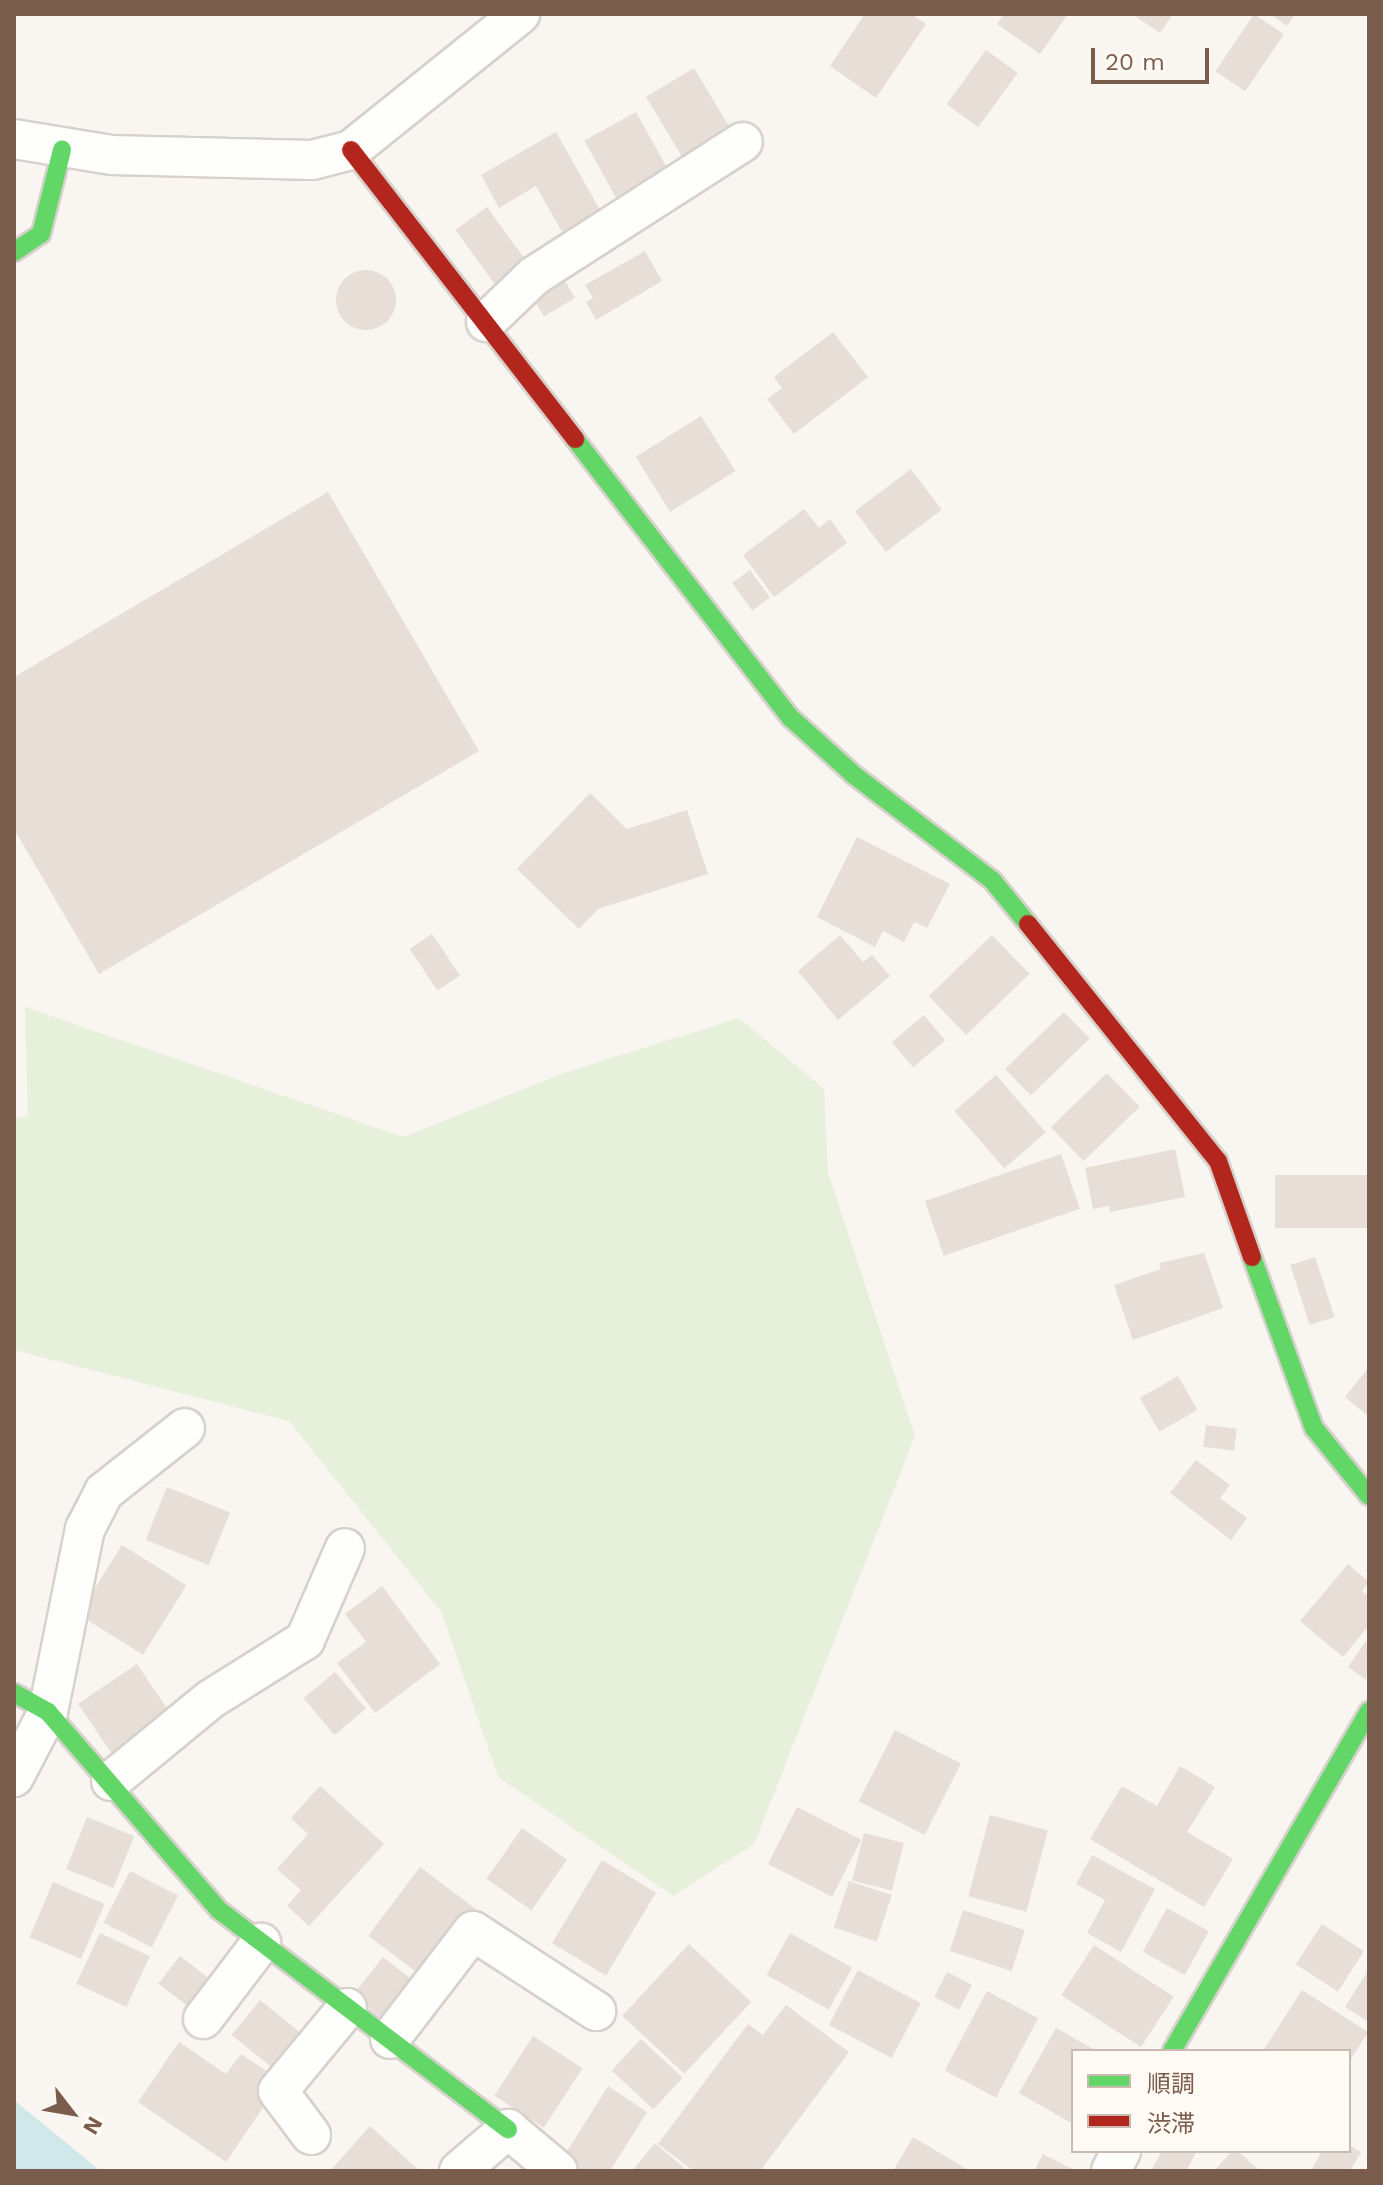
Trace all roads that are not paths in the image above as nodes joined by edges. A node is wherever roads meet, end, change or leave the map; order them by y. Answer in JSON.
{"nodes":[{"id":1,"x":520,"y":14,"type":"edge"},
{"id":2,"x":14,"y":139,"type":"edge"},
{"id":3,"x":743,"y":142,"type":"dead end"},
{"id":4,"x":62,"y":150,"type":"junction"},
{"id":5,"x":351,"y":150,"type":"junction"},
{"id":6,"x":14,"y":252,"type":"edge"},
{"id":7,"x":486,"y":322,"type":"junction"},
{"id":8,"x":185,"y":1428,"type":"dead end"},
{"id":9,"x":1369,"y":1496,"type":"edge"},
{"id":10,"x":345,"y":1548,"type":"dead end"},
{"id":11,"x":14,"y":1693,"type":"edge"},
{"id":12,"x":1369,"y":1711,"type":"edge"},
{"id":13,"x":48,"y":1712,"type":"junction"},
{"id":14,"x":14,"y":1777,"type":"edge"},
{"id":15,"x":111,"y":1781,"type":"junction"},
{"id":16,"x":261,"y":1943,"type":"junction"},
{"id":17,"x":347,"y":2008,"type":"junction"},
{"id":18,"x":596,"y":2011,"type":"dead end"},
{"id":19,"x":203,"y":2019,"type":"dead end"},
{"id":20,"x":390,"y":2039,"type":"junction"},
{"id":21,"x":1173,"y":2049,"type":"edge"},
{"id":22,"x":508,"y":2129,"type":"junction"},
{"id":23,"x":311,"y":2135,"type":"dead end"},
{"id":24,"x":1120,"y":2153,"type":"edge"},
{"id":25,"x":459,"y":2171,"type":"edge"},
{"id":26,"x":558,"y":2171,"type":"edge"},
{"id":27,"x":1111,"y":2171,"type":"edge"}],
"edges":[{"from":1,"to":5,"type":"street"},
{"from":2,"to":4,"type":"street"},
{"from":3,"to":7,"type":"street"},
{"from":4,"to":5,"type":"street"},
{"from":4,"to":6,"type":"street"},
{"from":5,"to":7,"type":"street"},
{"from":7,"to":9,"type":"street"},
{"from":8,"to":13,"type":"street"},
{"from":10,"to":15,"type":"street"},
{"from":11,"to":13,"type":"street"},
{"from":12,"to":21,"type":"street"},
{"from":13,"to":14,"type":"street"},
{"from":13,"to":15,"type":"street"},
{"from":15,"to":16,"type":"street"},
{"from":16,"to":17,"type":"street"},
{"from":16,"to":19,"type":"street"},
{"from":17,"to":20,"type":"street"},
{"from":17,"to":23,"type":"street"},
{"from":18,"to":20,"type":"street"},
{"from":20,"to":22,"type":"street"},
{"from":22,"to":25,"type":"street"},
{"from":22,"to":26,"type":"street"},
{"from":24,"to":27,"type":"street"}]}
